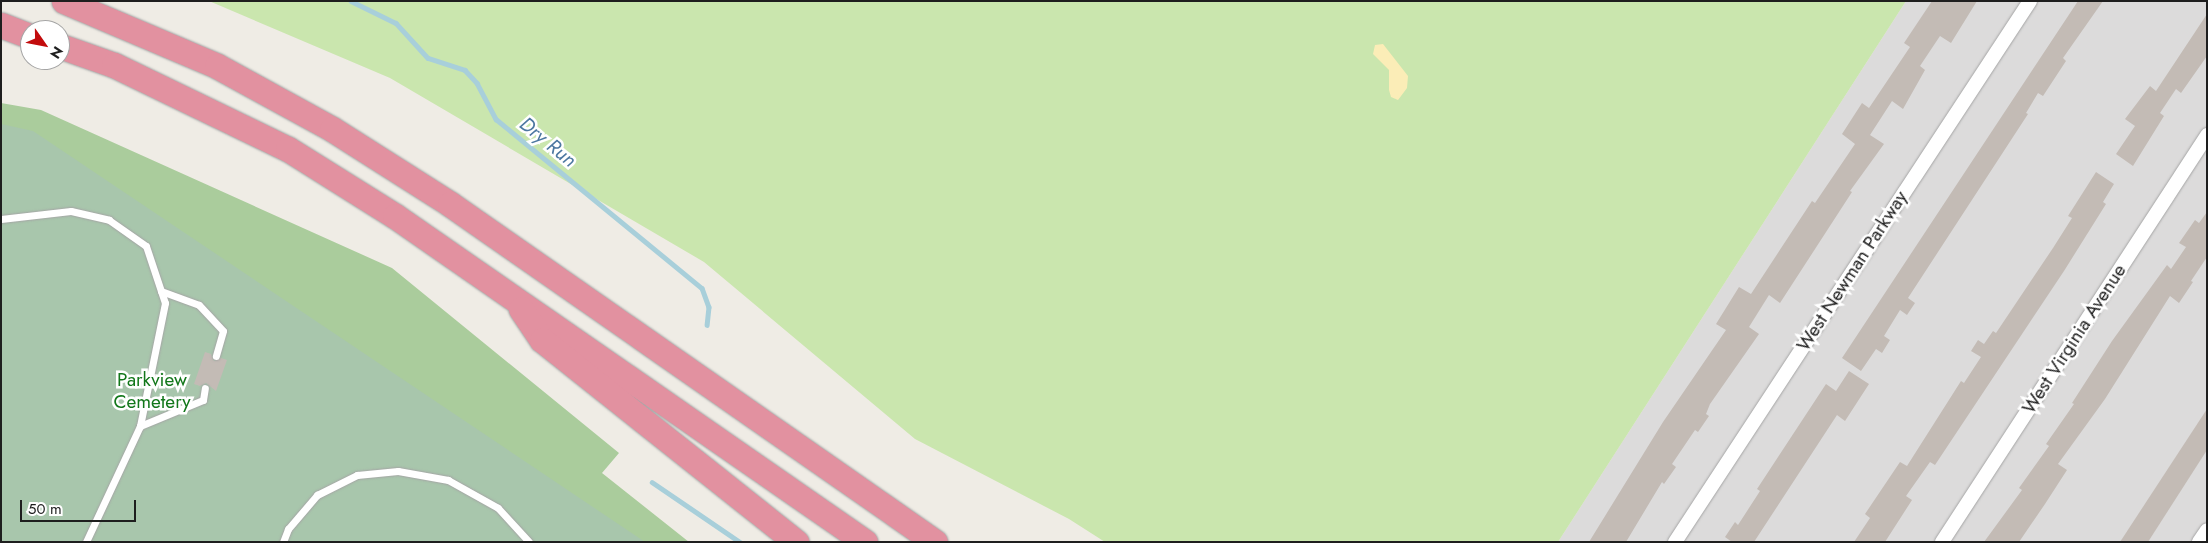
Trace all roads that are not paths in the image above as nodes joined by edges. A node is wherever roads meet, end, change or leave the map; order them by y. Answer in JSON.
{"nodes":[{"id":1,"x":64,"y":1,"type":"edge"},
{"id":2,"x":2030,"y":1,"type":"edge"},
{"id":3,"x":1,"y":25,"type":"edge"},
{"id":4,"x":20,"y":32,"type":"edge"},
{"id":5,"x":70,"y":50,"type":"edge"},
{"id":6,"x":2207,"y":135,"type":"edge"},
{"id":7,"x":1,"y":218,"type":"edge"},
{"id":8,"x":161,"y":291,"type":"junction"},
{"id":9,"x":514,"y":298,"type":"junction"},
{"id":10,"x":216,"y":356,"type":"dead end"},
{"id":11,"x":205,"y":388,"type":"dead end"},
{"id":12,"x":140,"y":426,"type":"junction"},
{"id":13,"x":843,"y":475,"type":"junction"},
{"id":14,"x":2207,"y":530,"type":"edge"},
{"id":15,"x":86,"y":542,"type":"edge"},
{"id":16,"x":283,"y":542,"type":"edge"},
{"id":17,"x":529,"y":542,"type":"edge"},
{"id":18,"x":796,"y":542,"type":"edge"},
{"id":19,"x":864,"y":542,"type":"edge"},
{"id":20,"x":935,"y":542,"type":"edge"},
{"id":21,"x":943,"y":542,"type":"edge"},
{"id":22,"x":1674,"y":542,"type":"edge"},
{"id":23,"x":1942,"y":542,"type":"edge"},
{"id":24,"x":2200,"y":542,"type":"edge"}],
"edges":[{"from":1,"to":13,"type":"highway"},
{"from":2,"to":22,"type":"street","name":"West Newman Parkway"},
{"from":3,"to":4,"type":"highway"},
{"from":5,"to":9,"type":"highway"},
{"from":6,"to":23,"type":"street","name":"West Virginia Avenue"},
{"from":7,"to":8,"type":"lane"},
{"from":8,"to":10,"type":"lane"},
{"from":8,"to":12,"type":"lane"},
{"from":9,"to":18,"type":"highway"},
{"from":9,"to":19,"type":"highway"},
{"from":11,"to":12,"type":"lane"},
{"from":12,"to":15,"type":"lane"},
{"from":13,"to":20,"type":"highway"},
{"from":13,"to":21,"type":"highway"},
{"from":14,"to":24,"type":"street"},
{"from":16,"to":17,"type":"lane"}]}
